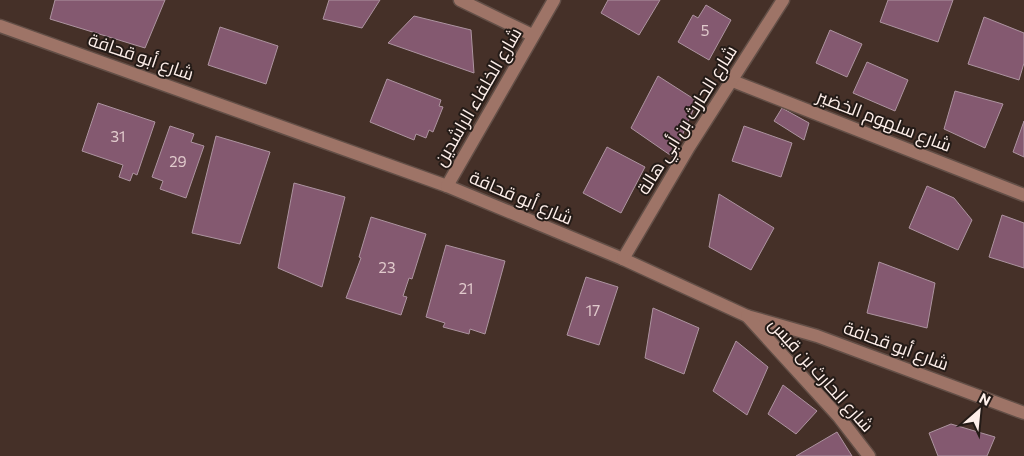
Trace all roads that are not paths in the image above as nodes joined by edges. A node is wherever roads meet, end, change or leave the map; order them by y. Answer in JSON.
{"nodes":[{"id":1,"x":460,"y":0,"type":"edge"},
{"id":2,"x":554,"y":0,"type":"edge"},
{"id":3,"x":783,"y":0,"type":"edge"},
{"id":4,"x":0,"y":26,"type":"edge"},
{"id":5,"x":532,"y":35,"type":"junction"},
{"id":6,"x":730,"y":80,"type":"junction"},
{"id":7,"x":448,"y":186,"type":"junction"},
{"id":8,"x":1024,"y":195,"type":"edge"},
{"id":9,"x":623,"y":259,"type":"junction"},
{"id":10,"x":747,"y":316,"type":"junction"},
{"id":11,"x":1024,"y":413,"type":"edge"},
{"id":12,"x":869,"y":456,"type":"edge"}],
"edges":[{"from":1,"to":5,"type":"street"},
{"from":2,"to":5,"type":"street","name":"شارع الخلفاء الراشدين"},
{"from":3,"to":6,"type":"street","name":"شارع الحارث بن أبي هالة"},
{"from":4,"to":7,"type":"street","name":"شارع أبو قحافة"},
{"from":5,"to":7,"type":"street","name":"شارع الخلفاء الراشدين"},
{"from":6,"to":8,"type":"street","name":"شارع سلهوم الخضير"},
{"from":6,"to":9,"type":"street","name":"شارع الحارث بن أبي هالة"},
{"from":7,"to":9,"type":"street","name":"شارع أبو قحافة"},
{"from":9,"to":10,"type":"street","name":"شارع أبو قحافة"},
{"from":10,"to":11,"type":"street","name":"شارع أبو قحافة"},
{"from":10,"to":12,"type":"street","name":"شارع الحارث بن قيس"}]}
